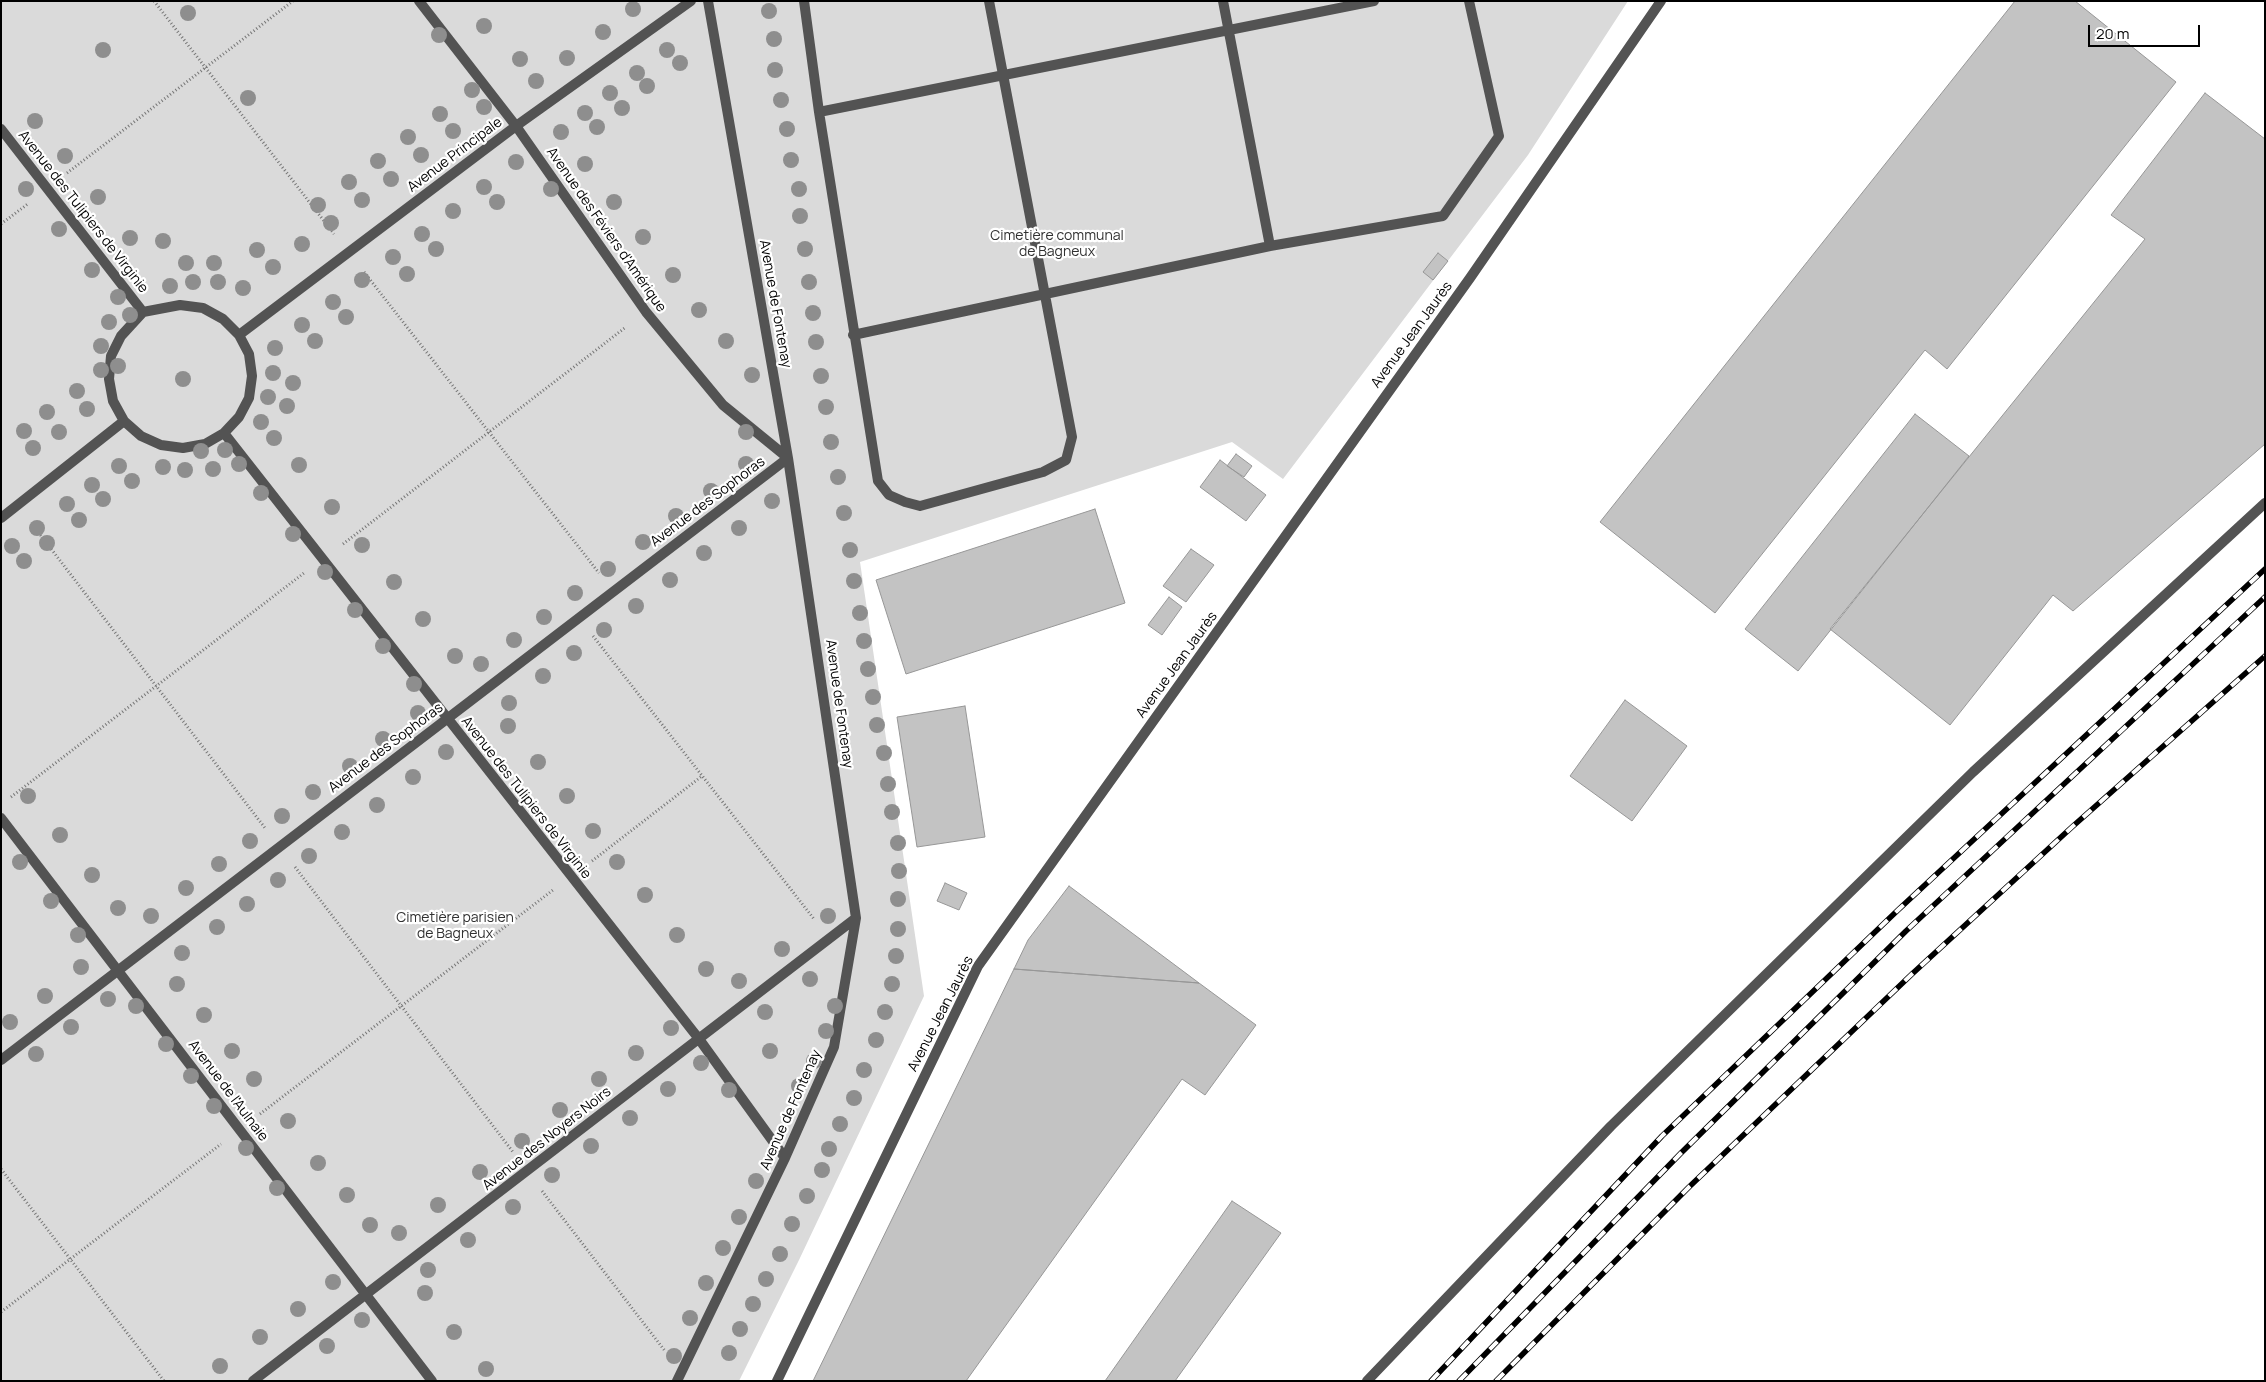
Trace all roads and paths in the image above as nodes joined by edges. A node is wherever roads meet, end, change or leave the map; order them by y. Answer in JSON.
{"nodes":[{"id":1,"x":154,"y":1,"type":"edge"},
{"id":2,"x":293,"y":1,"type":"edge"},
{"id":3,"x":419,"y":1,"type":"edge"},
{"id":4,"x":691,"y":1,"type":"edge"},
{"id":5,"x":708,"y":1,"type":"edge"},
{"id":6,"x":804,"y":1,"type":"edge"},
{"id":7,"x":989,"y":1,"type":"edge"},
{"id":8,"x":1224,"y":1,"type":"edge"},
{"id":9,"x":1374,"y":1,"type":"edge"},
{"id":10,"x":1469,"y":1,"type":"edge"},
{"id":11,"x":1661,"y":1,"type":"edge"},
{"id":12,"x":1228,"y":29,"type":"junction"},
{"id":13,"x":205,"y":68,"type":"junction"},
{"id":14,"x":1005,"y":74,"type":"junction"},
{"id":15,"x":819,"y":112,"type":"junction"},
{"id":16,"x":516,"y":126,"type":"junction"},
{"id":17,"x":1,"y":129,"type":"edge"},
{"id":18,"x":47,"y":188,"type":"junction"},
{"id":19,"x":1,"y":224,"type":"edge"},
{"id":20,"x":1270,"y":246,"type":"junction"},
{"id":21,"x":349,"y":252,"type":"junction"},
{"id":22,"x":1046,"y":293,"type":"junction"},
{"id":23,"x":143,"y":312,"type":"junction"},
{"id":24,"x":239,"y":335,"type":"junction"},
{"id":25,"x":853,"y":335,"type":"junction"},
{"id":26,"x":124,"y":421,"type":"junction"},
{"id":27,"x":224,"y":433,"type":"junction"},
{"id":28,"x":788,"y":458,"type":"junction"},
{"id":29,"x":2265,"y":503,"type":"edge"},
{"id":30,"x":18,"y":505,"type":"junction"},
{"id":31,"x":1,"y":518,"type":"edge"},
{"id":32,"x":614,"y":592,"type":"junction"},
{"id":33,"x":579,"y":618,"type":"junction"},
{"id":34,"x":447,"y":719,"type":"junction"},
{"id":35,"x":702,"y":776,"type":"junction"},
{"id":36,"x":1,"y":818,"type":"edge"},
{"id":37,"x":280,"y":847,"type":"junction"},
{"id":38,"x":570,"y":877,"type":"junction"},
{"id":39,"x":856,"y":918,"type":"junction"},
{"id":40,"x":829,"y":940,"type":"junction"},
{"id":41,"x":118,"y":970,"type":"junction"},
{"id":42,"x":401,"y":1006,"type":"junction"},
{"id":43,"x":699,"y":1039,"type":"junction"},
{"id":44,"x":1,"y":1060,"type":"edge"},
{"id":45,"x":240,"y":1130,"type":"junction"},
{"id":46,"x":785,"y":1158,"type":"junction"},
{"id":47,"x":1,"y":1168,"type":"edge"},
{"id":48,"x":527,"y":1171,"type":"junction"},
{"id":49,"x":71,"y":1259,"type":"junction"},
{"id":50,"x":366,"y":1294,"type":"junction"},
{"id":51,"x":1,"y":1312,"type":"edge"},
{"id":52,"x":679,"y":1376,"type":"edge"},
{"id":53,"x":164,"y":1381,"type":"edge"},
{"id":54,"x":253,"y":1381,"type":"edge"},
{"id":55,"x":432,"y":1381,"type":"edge"},
{"id":56,"x":776,"y":1381,"type":"edge"},
{"id":57,"x":1366,"y":1381,"type":"edge"}],
"edges":[{"from":1,"to":13,"type":"path"},
{"from":2,"to":13,"type":"path"},
{"from":3,"to":16,"type":"street","name":"Avenue des Féviers d'Amérique"},
{"from":4,"to":16,"type":"street","name":"Avenue Principale"},
{"from":5,"to":28,"type":"street","name":"Avenue de Fontenay"},
{"from":6,"to":15,"type":"street"},
{"from":7,"to":14,"type":"street"},
{"from":8,"to":12,"type":"street"},
{"from":9,"to":12,"type":"street"},
{"from":10,"to":20,"type":"street"},
{"from":11,"to":56,"type":"street","name":"Avenue Jean Jaurès"},
{"from":12,"to":14,"type":"street"},
{"from":12,"to":20,"type":"street"},
{"from":13,"to":18,"type":"path"},
{"from":13,"to":21,"type":"path"},
{"from":14,"to":15,"type":"street"},
{"from":14,"to":22,"type":"street"},
{"from":15,"to":25,"type":"street"},
{"from":16,"to":21,"type":"street","name":"Avenue Principale"},
{"from":16,"to":28,"type":"street","name":"Avenue des Féviers d'Amérique"},
{"from":17,"to":18,"type":"street","name":"Avenue des Tulipiers de Virginie"},
{"from":18,"to":19,"type":"path"},
{"from":18,"to":23,"type":"street","name":"Avenue des Tulipiers de Virginie"},
{"from":20,"to":22,"type":"street"},
{"from":21,"to":24,"type":"street","name":"Avenue Principale"},
{"from":21,"to":32,"type":"path"},
{"from":22,"to":25,"type":"street"},
{"from":22,"to":25,"type":"street"},
{"from":23,"to":24,"type":"street"},
{"from":23,"to":26,"type":"street"},
{"from":24,"to":27,"type":"street"},
{"from":26,"to":27,"type":"street"},
{"from":26,"to":30,"type":"street"},
{"from":27,"to":34,"type":"street","name":"Avenue des Tulipiers de Virginie"},
{"from":28,"to":32,"type":"street","name":"Avenue des Sophoras"},
{"from":28,"to":39,"type":"street","name":"Avenue de Fontenay"},
{"from":29,"to":57,"type":"street"},
{"from":30,"to":31,"type":"street"},
{"from":30,"to":37,"type":"path"},
{"from":32,"to":33,"type":"street","name":"Avenue des Sophoras"},
{"from":33,"to":34,"type":"street","name":"Avenue des Sophoras"},
{"from":33,"to":35,"type":"path"},
{"from":34,"to":37,"type":"street","name":"Avenue des Sophoras"},
{"from":34,"to":38,"type":"street","name":"Avenue des Tulipiers de Virginie"},
{"from":35,"to":38,"type":"path"},
{"from":35,"to":40,"type":"path"},
{"from":36,"to":41,"type":"street","name":"Avenue de l'Aulnaie"},
{"from":37,"to":41,"type":"street","name":"Avenue des Sophoras"},
{"from":37,"to":42,"type":"path"},
{"from":38,"to":42,"type":"path"},
{"from":38,"to":43,"type":"street","name":"Avenue des Tulipiers de Virginie"},
{"from":39,"to":40,"type":"street","name":"Avenue des Noyers Noirs"},
{"from":39,"to":46,"type":"street","name":"Avenue de Fontenay"},
{"from":40,"to":43,"type":"street","name":"Avenue des Noyers Noirs"},
{"from":41,"to":44,"type":"street","name":"Avenue des Sophoras"},
{"from":41,"to":45,"type":"street","name":"Avenue de l'Aulnaie"},
{"from":42,"to":45,"type":"path"},
{"from":42,"to":48,"type":"path"},
{"from":43,"to":46,"type":"street","name":"Avenue des Tulipiers de Virginie"},
{"from":43,"to":48,"type":"street","name":"Avenue des Noyers Noirs"},
{"from":45,"to":49,"type":"path"},
{"from":45,"to":50,"type":"street","name":"Avenue de l'Aulnaie"},
{"from":46,"to":52,"type":"street","name":"Avenue de Fontenay"},
{"from":47,"to":49,"type":"path"},
{"from":48,"to":50,"type":"street","name":"Avenue des Noyers Noirs"},
{"from":48,"to":52,"type":"path"},
{"from":49,"to":51,"type":"path"},
{"from":49,"to":53,"type":"path"},
{"from":50,"to":54,"type":"street","name":"Avenue des Noyers Noirs"},
{"from":50,"to":55,"type":"street","name":"Avenue de l'Aulnaie"}]}
